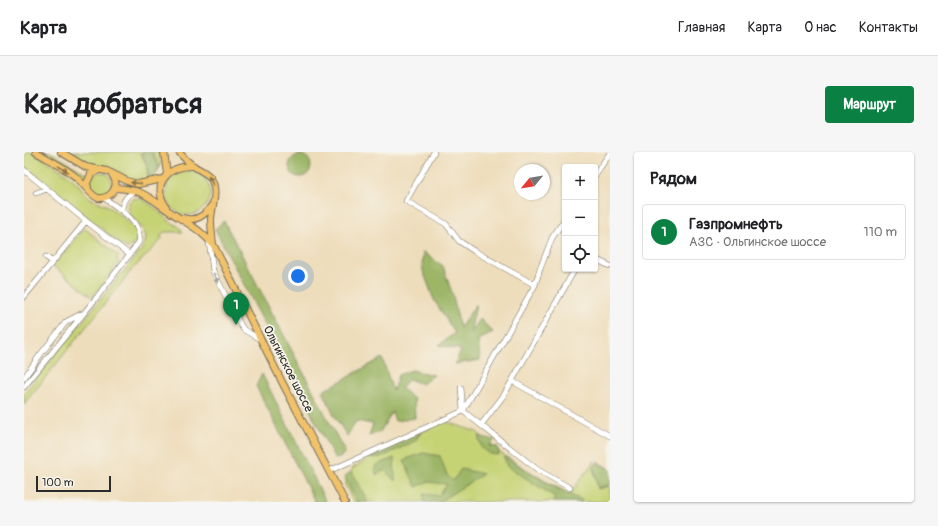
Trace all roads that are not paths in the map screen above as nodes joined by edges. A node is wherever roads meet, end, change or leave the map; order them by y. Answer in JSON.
{"nodes":[{"id":1,"x":36,"y":152,"type":"edge"},
{"id":2,"x":61,"y":152,"type":"edge"},
{"id":3,"x":164,"y":152,"type":"edge"},
{"id":4,"x":179,"y":152,"type":"edge"},
{"id":5,"x":434,"y":152,"type":"edge"},
{"id":6,"x":610,"y":153,"type":"edge"},
{"id":7,"x":194,"y":166,"type":"junction"},
{"id":8,"x":24,"y":170,"type":"edge"},
{"id":9,"x":99,"y":170,"type":"junction"},
{"id":10,"x":598,"y":171,"type":"edge"},
{"id":11,"x":111,"y":173,"type":"junction"},
{"id":12,"x":165,"y":176,"type":"junction"},
{"id":13,"x":88,"y":188,"type":"junction"},
{"id":14,"x":115,"y":188,"type":"junction"},
{"id":15,"x":47,"y":189,"type":"junction"},
{"id":16,"x":136,"y":191,"type":"junction"},
{"id":17,"x":36,"y":193,"type":"dead end"},
{"id":18,"x":104,"y":198,"type":"junction"},
{"id":19,"x":213,"y":204,"type":"junction"},
{"id":20,"x":122,"y":211,"type":"junction"},
{"id":21,"x":170,"y":212,"type":"junction"},
{"id":22,"x":177,"y":217,"type":"junction"},
{"id":23,"x":86,"y":221,"type":"junction"},
{"id":24,"x":562,"y":223,"type":"edge"},
{"id":25,"x":209,"y":240,"type":"junction"},
{"id":26,"x":214,"y":246,"type":"junction"},
{"id":27,"x":130,"y":254,"type":"junction"},
{"id":28,"x":46,"y":257,"type":"dead end"},
{"id":29,"x":598,"y":260,"type":"edge"},
{"id":30,"x":53,"y":262,"type":"junction"},
{"id":31,"x":610,"y":266,"type":"edge"},
{"id":32,"x":573,"y":272,"type":"edge"},
{"id":33,"x":535,"y":285,"type":"junction"},
{"id":34,"x":24,"y":297,"type":"edge"},
{"id":35,"x":84,"y":313,"type":"junction"},
{"id":36,"x":260,"y":339,"type":"junction"},
{"id":37,"x":24,"y":378,"type":"edge"},
{"id":38,"x":512,"y":381,"type":"junction"},
{"id":39,"x":24,"y":387,"type":"edge"},
{"id":40,"x":461,"y":388,"type":"dead end"},
{"id":41,"x":463,"y":411,"type":"junction"},
{"id":42,"x":482,"y":426,"type":"junction"},
{"id":43,"x":610,"y":436,"type":"edge"},
{"id":44,"x":329,"y":471,"type":"junction"},
{"id":45,"x":570,"y":488,"type":"dead end"},
{"id":46,"x":345,"y":502,"type":"edge"}],
"edges":[{"from":1,"to":13,"type":"main road","one_way":true},
{"from":2,"to":9,"type":"main road"},
{"from":3,"to":12,"type":"main road"},
{"from":4,"to":7,"type":"main road"},
{"from":5,"to":33,"type":"lane"},
{"from":6,"to":10,"type":"lane"},
{"from":7,"to":12,"type":"main road"},
{"from":19,"to":7,"type":"main road","one_way":true},
{"from":8,"to":15,"type":"lane"},
{"from":9,"to":11,"type":"main road"},
{"from":9,"to":13,"type":"main road"},
{"from":12,"to":11,"type":"main road","one_way":true},
{"from":11,"to":14,"type":"main road"},
{"from":12,"to":21,"type":"main road"},
{"from":13,"to":18,"type":"main road"},
{"from":14,"to":16,"type":"main road"},
{"from":14,"to":18,"type":"main road"},
{"from":15,"to":17,"type":"lane"},
{"from":15,"to":23,"type":"lane"},
{"from":16,"to":20,"type":"lane"},
{"from":16,"to":21,"type":"main road"},
{"from":18,"to":20,"type":"lane"},
{"from":19,"to":22,"type":"main road"},
{"from":19,"to":26,"type":"main road"},
{"from":20,"to":27,"type":"lane"},
{"from":21,"to":22,"type":"main road"},
{"from":22,"to":25,"type":"main road"},
{"from":23,"to":27,"type":"lane"},
{"from":23,"to":30,"type":"lane"},
{"from":24,"to":33,"type":"lane"},
{"from":25,"to":26,"type":"main road"},
{"from":25,"to":36,"type":"lane","one_way":true},
{"from":26,"to":36,"type":"main road","name":"Ольгинское шоссе"},
{"from":27,"to":35,"type":"lane"},
{"from":28,"to":30,"type":"lane"},
{"from":29,"to":31,"type":"lane"},
{"from":30,"to":34,"type":"lane"},
{"from":32,"to":38,"type":"lane"},
{"from":33,"to":41,"type":"lane"},
{"from":35,"to":37,"type":"lane"},
{"from":35,"to":39,"type":"lane"},
{"from":36,"to":44,"type":"main road","name":"Ольгинское шоссе"},
{"from":38,"to":42,"type":"lane"},
{"from":38,"to":43,"type":"lane"},
{"from":40,"to":41,"type":"lane"},
{"from":41,"to":42,"type":"lane"},
{"from":41,"to":44,"type":"lane"},
{"from":42,"to":45,"type":"lane"},
{"from":44,"to":46,"type":"main road","name":"Ольгинское шоссе"}]}
